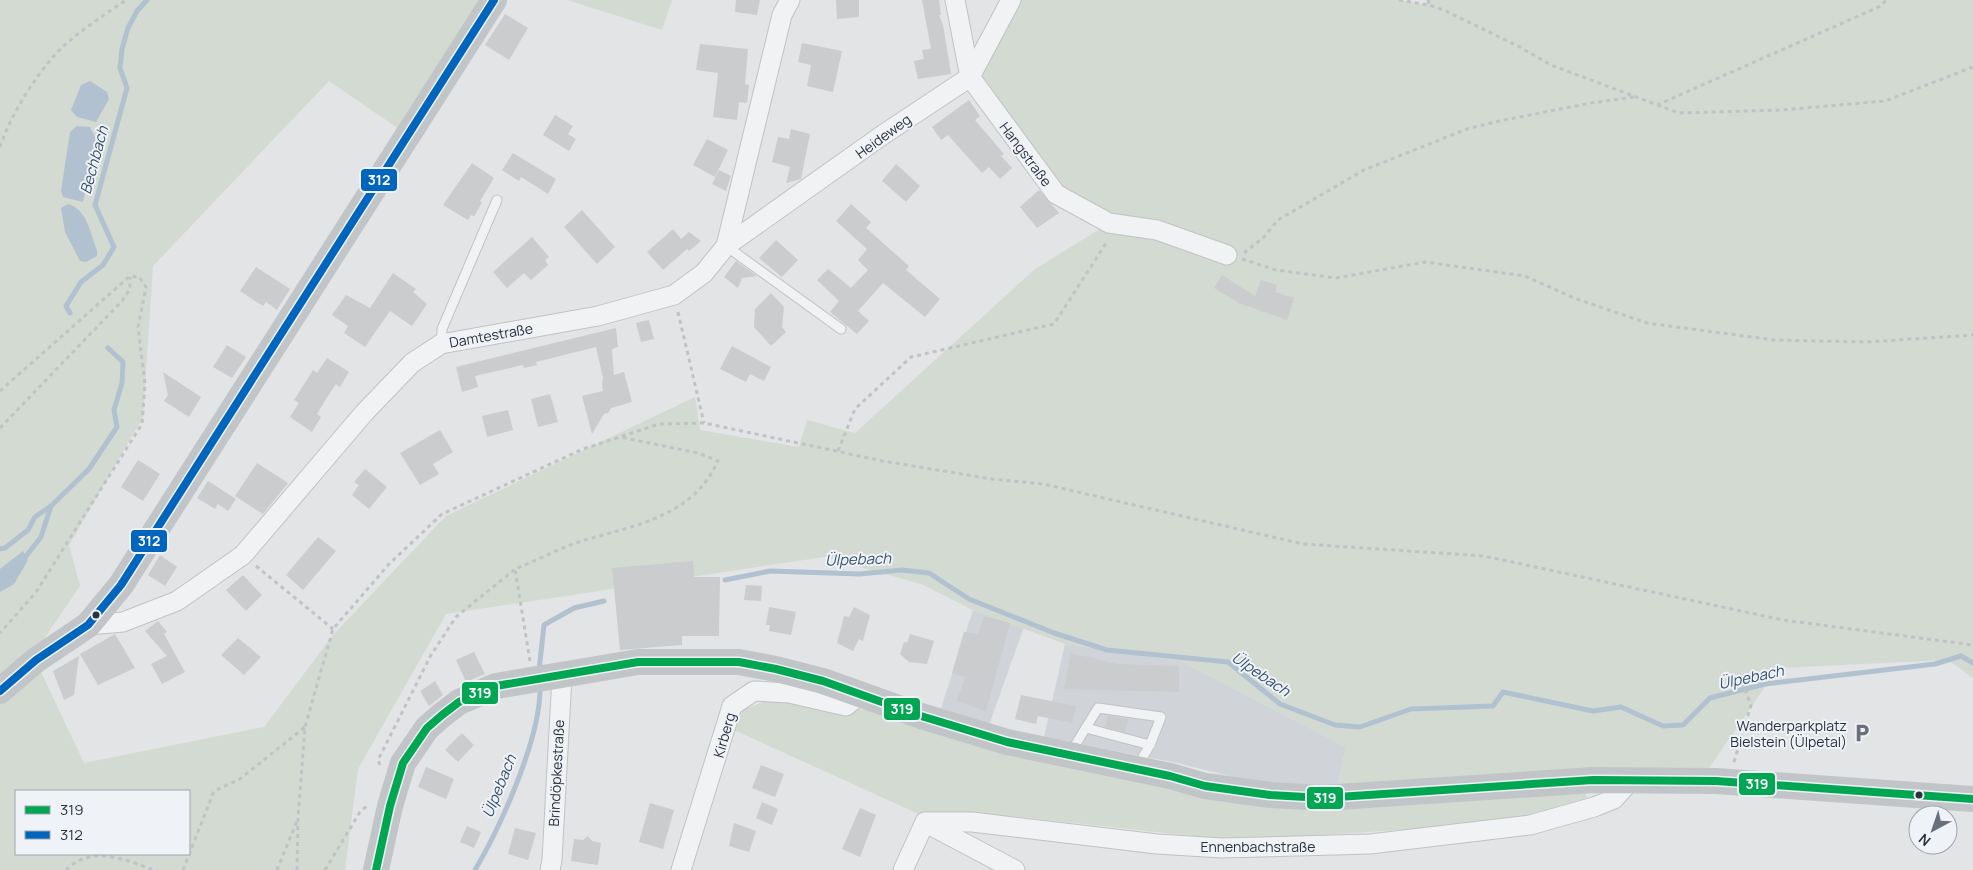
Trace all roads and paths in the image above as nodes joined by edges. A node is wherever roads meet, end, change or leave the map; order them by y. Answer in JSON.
{"nodes":[{"id":1,"x":126,"y":0,"type":"edge"},
{"id":2,"x":494,"y":0,"type":"edge"},
{"id":3,"x":790,"y":0,"type":"edge"},
{"id":4,"x":955,"y":0,"type":"edge"},
{"id":5,"x":1011,"y":0,"type":"edge"},
{"id":6,"x":1399,"y":0,"type":"edge"},
{"id":7,"x":1428,"y":0,"type":"edge"},
{"id":8,"x":1886,"y":0,"type":"edge"},
{"id":9,"x":1428,"y":5,"type":"junction"},
{"id":10,"x":1973,"y":67,"type":"edge"},
{"id":11,"x":970,"y":77,"type":"junction"},
{"id":12,"x":1634,"y":97,"type":"junction"},
{"id":13,"x":1657,"y":105,"type":"junction"},
{"id":14,"x":0,"y":147,"type":"edge"},
{"id":15,"x":497,"y":200,"type":"dead end"},
{"id":16,"x":1118,"y":225,"type":"junction"},
{"id":17,"x":726,"y":246,"type":"junction"},
{"id":18,"x":1227,"y":254,"type":"junction"},
{"id":19,"x":130,"y":276,"type":"junction"},
{"id":20,"x":674,"y":295,"type":"junction"},
{"id":21,"x":841,"y":329,"type":"dead end"},
{"id":22,"x":1973,"y":335,"type":"edge"},
{"id":23,"x":441,"y":344,"type":"junction"},
{"id":24,"x":0,"y":391,"type":"edge"},
{"id":25,"x":704,"y":423,"type":"junction"},
{"id":26,"x":0,"y":428,"type":"edge"},
{"id":27,"x":618,"y":437,"type":"junction"},
{"id":28,"x":838,"y":451,"type":"junction"},
{"id":29,"x":243,"y":555,"type":"junction"},
{"id":30,"x":515,"y":569,"type":"junction"},
{"id":31,"x":88,"y":625,"type":"junction"},
{"id":32,"x":333,"y":629,"type":"junction"},
{"id":33,"x":0,"y":633,"type":"edge"},
{"id":34,"x":1973,"y":645,"type":"edge"},
{"id":35,"x":1739,"y":674,"type":"dead end"},
{"id":36,"x":544,"y":677,"type":"junction"},
{"id":37,"x":0,"y":691,"type":"edge"},
{"id":38,"x":862,"y":694,"type":"junction"},
{"id":39,"x":305,"y":727,"type":"junction"},
{"id":40,"x":1086,"y":728,"type":"junction"},
{"id":41,"x":1150,"y":745,"type":"junction"},
{"id":42,"x":1068,"y":756,"type":"junction"},
{"id":43,"x":1135,"y":769,"type":"junction"},
{"id":44,"x":1631,"y":780,"type":"junction"},
{"id":45,"x":1728,"y":782,"type":"junction"},
{"id":46,"x":396,"y":788,"type":"junction"},
{"id":47,"x":1973,"y":799,"type":"edge"},
{"id":48,"x":298,"y":818,"type":"junction"},
{"id":49,"x":925,"y":822,"type":"junction"},
{"id":50,"x":190,"y":852,"type":"edge"},
{"id":51,"x":189,"y":855,"type":"edge"},
{"id":52,"x":66,"y":870,"type":"edge"},
{"id":53,"x":153,"y":870,"type":"edge"},
{"id":54,"x":183,"y":870,"type":"edge"},
{"id":55,"x":278,"y":870,"type":"edge"},
{"id":56,"x":297,"y":870,"type":"edge"},
{"id":57,"x":325,"y":870,"type":"edge"},
{"id":58,"x":376,"y":870,"type":"edge"},
{"id":59,"x":550,"y":870,"type":"edge"},
{"id":60,"x":681,"y":870,"type":"edge"},
{"id":61,"x":903,"y":870,"type":"edge"},
{"id":62,"x":1015,"y":870,"type":"edge"}],
"edges":[{"from":1,"to":14,"type":"path"},
{"from":2,"to":31,"type":"main road"},
{"from":3,"to":17,"type":"street","name":"Damtestraße"},
{"from":4,"to":11,"type":"street","name":"Hangstraße"},
{"from":5,"to":11,"type":"street","name":"Heideweg"},
{"from":6,"to":9,"type":"path"},
{"from":7,"to":9,"type":"path"},
{"from":8,"to":13,"type":"path"},
{"from":9,"to":12,"type":"path"},
{"from":10,"to":13,"type":"path"},
{"from":11,"to":16,"type":"street","name":"Hangstraße"},
{"from":11,"to":17,"type":"street","name":"Heideweg"},
{"from":12,"to":13,"type":"path"},
{"from":12,"to":18,"type":"path"},
{"from":15,"to":23,"type":"lane"},
{"from":16,"to":18,"type":"street","name":"Hangstraße"},
{"from":16,"to":28,"type":"path"},
{"from":17,"to":20,"type":"street","name":"Damtestraße"},
{"from":17,"to":21,"type":"lane"},
{"from":18,"to":22,"type":"path"},
{"from":19,"to":24,"type":"path"},
{"from":19,"to":26,"type":"path"},
{"from":19,"to":33,"type":"path"},
{"from":20,"to":23,"type":"street","name":"Damtestraße"},
{"from":20,"to":25,"type":"path"},
{"from":23,"to":29,"type":"street","name":"Damtestraße"},
{"from":25,"to":27,"type":"path"},
{"from":25,"to":28,"type":"path"},
{"from":27,"to":30,"type":"path"},
{"from":27,"to":32,"type":"path"},
{"from":28,"to":34,"type":"path"},
{"from":29,"to":31,"type":"street","name":"Damtestraße"},
{"from":29,"to":32,"type":"path"},
{"from":30,"to":36,"type":"path"},
{"from":30,"to":46,"type":"path"},
{"from":31,"to":37,"type":"main road"},
{"from":32,"to":39,"type":"path"},
{"from":35,"to":45,"type":"path"},
{"from":36,"to":38,"type":"main road"},
{"from":36,"to":46,"type":"main road"},
{"from":36,"to":59,"type":"street","name":"Brindöpkestraße"},
{"from":38,"to":42,"type":"main road"},
{"from":38,"to":60,"type":"street","name":"Kirberg"},
{"from":39,"to":48,"type":"path"},
{"from":39,"to":50,"type":"path"},
{"from":40,"to":41,"type":"lane"},
{"from":40,"to":41,"type":"lane"},
{"from":40,"to":42,"type":"lane"},
{"from":41,"to":43,"type":"lane"},
{"from":42,"to":43,"type":"main road"},
{"from":43,"to":44,"type":"main road"},
{"from":44,"to":45,"type":"main road"},
{"from":44,"to":49,"type":"street","name":"Ennenbachstraße"},
{"from":45,"to":47,"type":"main road"},
{"from":46,"to":57,"type":"path"},
{"from":46,"to":58,"type":"main road"},
{"from":48,"to":55,"type":"path"},
{"from":48,"to":56,"type":"path"},
{"from":49,"to":61,"type":"street"},
{"from":49,"to":62,"type":"street"},
{"from":51,"to":54,"type":"path"},
{"from":52,"to":53,"type":"path"}]}
